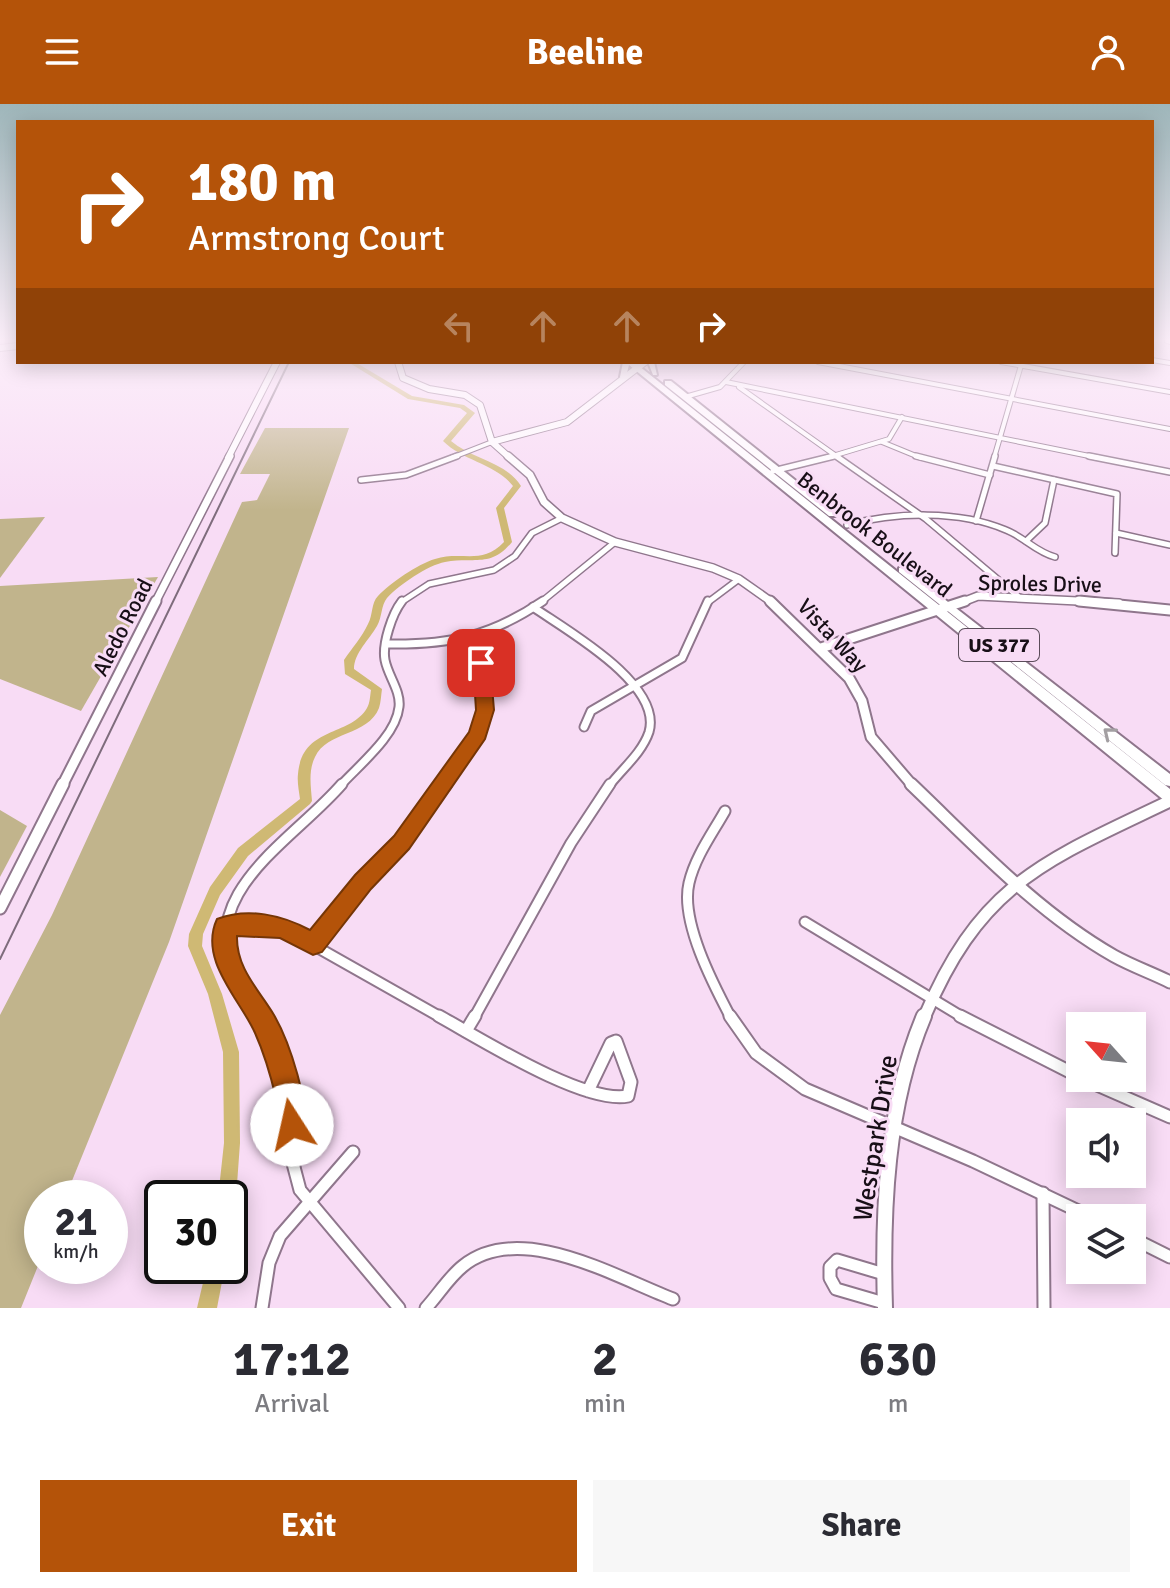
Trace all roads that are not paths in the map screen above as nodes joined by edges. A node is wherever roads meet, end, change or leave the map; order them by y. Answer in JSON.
{"nodes":[{"id":1,"x":259,"y":397,"type":"edge"},
{"id":2,"x":468,"y":397,"type":"edge"},
{"id":3,"x":599,"y":397,"type":"edge"},
{"id":4,"x":678,"y":397,"type":"edge"},
{"id":5,"x":685,"y":397,"type":"edge"},
{"id":6,"x":754,"y":397,"type":"edge"},
{"id":7,"x":800,"y":397,"type":"edge"},
{"id":8,"x":1002,"y":397,"type":"edge"},
{"id":9,"x":1012,"y":399,"type":"junction"},
{"id":10,"x":902,"y":417,"type":"junction"},
{"id":11,"x":1170,"y":429,"type":"edge"},
{"id":12,"x":1001,"y":437,"type":"junction"},
{"id":13,"x":492,"y":442,"type":"junction"},
{"id":14,"x":882,"y":442,"type":"junction"},
{"id":15,"x":837,"y":455,"type":"junction"},
{"id":16,"x":993,"y":466,"type":"junction"},
{"id":17,"x":771,"y":472,"type":"junction"},
{"id":18,"x":1170,"y":472,"type":"edge"},
{"id":19,"x":990,"y":475,"type":"junction"},
{"id":20,"x":361,"y":480,"type":"dead end"},
{"id":21,"x":1054,"y":480,"type":"junction"},
{"id":22,"x":562,"y":518,"type":"junction"},
{"id":23,"x":926,"y":519,"type":"junction"},
{"id":24,"x":976,"y":521,"type":"junction"},
{"id":25,"x":847,"y":525,"type":"junction"},
{"id":26,"x":1116,"y":533,"type":"junction"},
{"id":27,"x":1026,"y":541,"type":"junction"},
{"id":28,"x":615,"y":542,"type":"junction"},
{"id":29,"x":1170,"y":545,"type":"edge"},
{"id":30,"x":1115,"y":553,"type":"dead end"},
{"id":31,"x":1055,"y":557,"type":"dead end"},
{"id":32,"x":739,"y":579,"type":"junction"},
{"id":33,"x":1020,"y":598,"type":"junction"},
{"id":34,"x":533,"y":607,"type":"junction"},
{"id":35,"x":945,"y":609,"type":"junction"},
{"id":36,"x":1170,"y":610,"type":"edge"},
{"id":37,"x":466,"y":638,"type":"junction"},
{"id":38,"x":387,"y":644,"type":"junction"},
{"id":39,"x":821,"y":648,"type":"junction"},
{"id":40,"x":635,"y":686,"type":"junction"},
{"id":41,"x":584,"y":727,"type":"dead end"},
{"id":42,"x":1170,"y":781,"type":"edge"},
{"id":43,"x":1170,"y":799,"type":"edge"},
{"id":44,"x":725,"y":811,"type":"dead end"},
{"id":45,"x":1015,"y":883,"type":"junction"},
{"id":46,"x":0,"y":908,"type":"edge"},
{"id":47,"x":805,"y":922,"type":"dead end"},
{"id":48,"x":225,"y":927,"type":"junction"},
{"id":49,"x":313,"y":944,"type":"junction"},
{"id":50,"x":1170,"y":982,"type":"edge"},
{"id":51,"x":928,"y":999,"type":"junction"},
{"id":52,"x":466,"y":1031,"type":"junction"},
{"id":53,"x":1066,"y":1070,"type":"edge"},
{"id":54,"x":588,"y":1091,"type":"junction"},
{"id":55,"x":1113,"y":1092,"type":"edge"},
{"id":56,"x":1170,"y":1117,"type":"edge"},
{"id":57,"x":897,"y":1127,"type":"junction"},
{"id":58,"x":353,"y":1152,"type":"dead end"},
{"id":59,"x":1043,"y":1193,"type":"junction"},
{"id":60,"x":308,"y":1201,"type":"junction"},
{"id":61,"x":1066,"y":1204,"type":"edge"},
{"id":62,"x":1146,"y":1245,"type":"edge"},
{"id":63,"x":1170,"y":1257,"type":"edge"},
{"id":64,"x":884,"y":1274,"type":"junction"},
{"id":65,"x":673,"y":1299,"type":"dead end"},
{"id":66,"x":884,"y":1306,"type":"edge"},
{"id":67,"x":262,"y":1308,"type":"edge"},
{"id":68,"x":399,"y":1308,"type":"edge"},
{"id":69,"x":426,"y":1308,"type":"edge"},
{"id":70,"x":1044,"y":1308,"type":"edge"}],
"edges":[{"from":1,"to":46,"type":"street","name":"Aledo Road"},
{"from":2,"to":13,"type":"street"},
{"from":3,"to":13,"type":"street"},
{"from":4,"to":17,"type":"highway","name":"Benbrook Boulevard","number":"US 377"},
{"from":5,"to":17,"type":"highway","name":"Benbrook Boulevard","number":"US 377"},
{"from":6,"to":15,"type":"street"},
{"from":7,"to":10,"type":"street"},
{"from":8,"to":9,"type":"street"},
{"from":9,"to":11,"type":"street"},
{"from":9,"to":12,"type":"street"},
{"from":10,"to":12,"type":"street"},
{"from":10,"to":14,"type":"street"},
{"from":12,"to":16,"type":"street"},
{"from":12,"to":18,"type":"street"},
{"from":13,"to":20,"type":"street"},
{"from":13,"to":22,"type":"street","name":"Vista Way"},
{"from":14,"to":15,"type":"street"},
{"from":14,"to":19,"type":"street"},
{"from":15,"to":17,"type":"street"},
{"from":15,"to":23,"type":"street"},
{"from":16,"to":19,"type":"street"},
{"from":16,"to":21,"type":"street"},
{"from":17,"to":25,"type":"highway","name":"Benbrook Boulevard","number":"US 377"},
{"from":17,"to":35,"type":"highway","name":"Benbrook Boulevard","number":"US 377"},
{"from":19,"to":24,"type":"street"},
{"from":21,"to":26,"type":"street"},
{"from":21,"to":27,"type":"street"},
{"from":22,"to":28,"type":"street","name":"Vista Way"},
{"from":22,"to":38,"type":"street"},
{"from":23,"to":24,"type":"street"},
{"from":23,"to":25,"type":"street"},
{"from":23,"to":33,"type":"street"},
{"from":24,"to":27,"type":"street"},
{"from":25,"to":35,"type":"highway","name":"Benbrook Boulevard","number":"US 377"},
{"from":26,"to":29,"type":"street"},
{"from":26,"to":30,"type":"street"},
{"from":27,"to":31,"type":"street"},
{"from":28,"to":32,"type":"street","name":"Vista Way"},
{"from":28,"to":34,"type":"street"},
{"from":32,"to":39,"type":"street","name":"Vista Way"},
{"from":32,"to":40,"type":"street"},
{"from":33,"to":35,"type":"street","name":"Sproles Drive"},
{"from":33,"to":36,"type":"street","name":"Sproles Drive"},
{"from":34,"to":37,"type":"street"},
{"from":34,"to":40,"type":"street"},
{"from":35,"to":39,"type":"street","name":"Sproles Drive"},
{"from":42,"to":35,"type":"highway","name":"Benbrook Boulevard","number":"US 377","one_way":true},
{"from":35,"to":43,"type":"highway","name":"Benbrook Boulevard","number":"US 377"},
{"from":37,"to":38,"type":"street"},
{"from":37,"to":49,"type":"street"},
{"from":38,"to":48,"type":"street"},
{"from":39,"to":45,"type":"street","name":"Vista Way"},
{"from":40,"to":41,"type":"street"},
{"from":40,"to":52,"type":"street"},
{"from":43,"to":45,"type":"street","name":"Westpark Drive"},
{"from":44,"to":57,"type":"street"},
{"from":45,"to":50,"type":"street","name":"Vista Way"},
{"from":45,"to":51,"type":"street","name":"Westpark Drive"},
{"from":47,"to":51,"type":"street"},
{"from":48,"to":49,"type":"street"},
{"from":48,"to":60,"type":"street"},
{"from":49,"to":52,"type":"street"},
{"from":51,"to":53,"type":"street"},
{"from":51,"to":57,"type":"street","name":"Westpark Drive"},
{"from":52,"to":54,"type":"street"},
{"from":54,"to":54,"type":"street"},
{"from":55,"to":56,"type":"street"},
{"from":57,"to":59,"type":"street"},
{"from":57,"to":64,"type":"street","name":"Westpark Drive"},
{"from":58,"to":60,"type":"street"},
{"from":59,"to":61,"type":"street"},
{"from":59,"to":70,"type":"street"},
{"from":60,"to":67,"type":"street"},
{"from":60,"to":68,"type":"street"},
{"from":62,"to":63,"type":"street"},
{"from":64,"to":66,"type":"street","name":"Westpark Drive"},
{"from":64,"to":66,"type":"street","name":"Westpark Drive"},
{"from":65,"to":69,"type":"street"}]}
